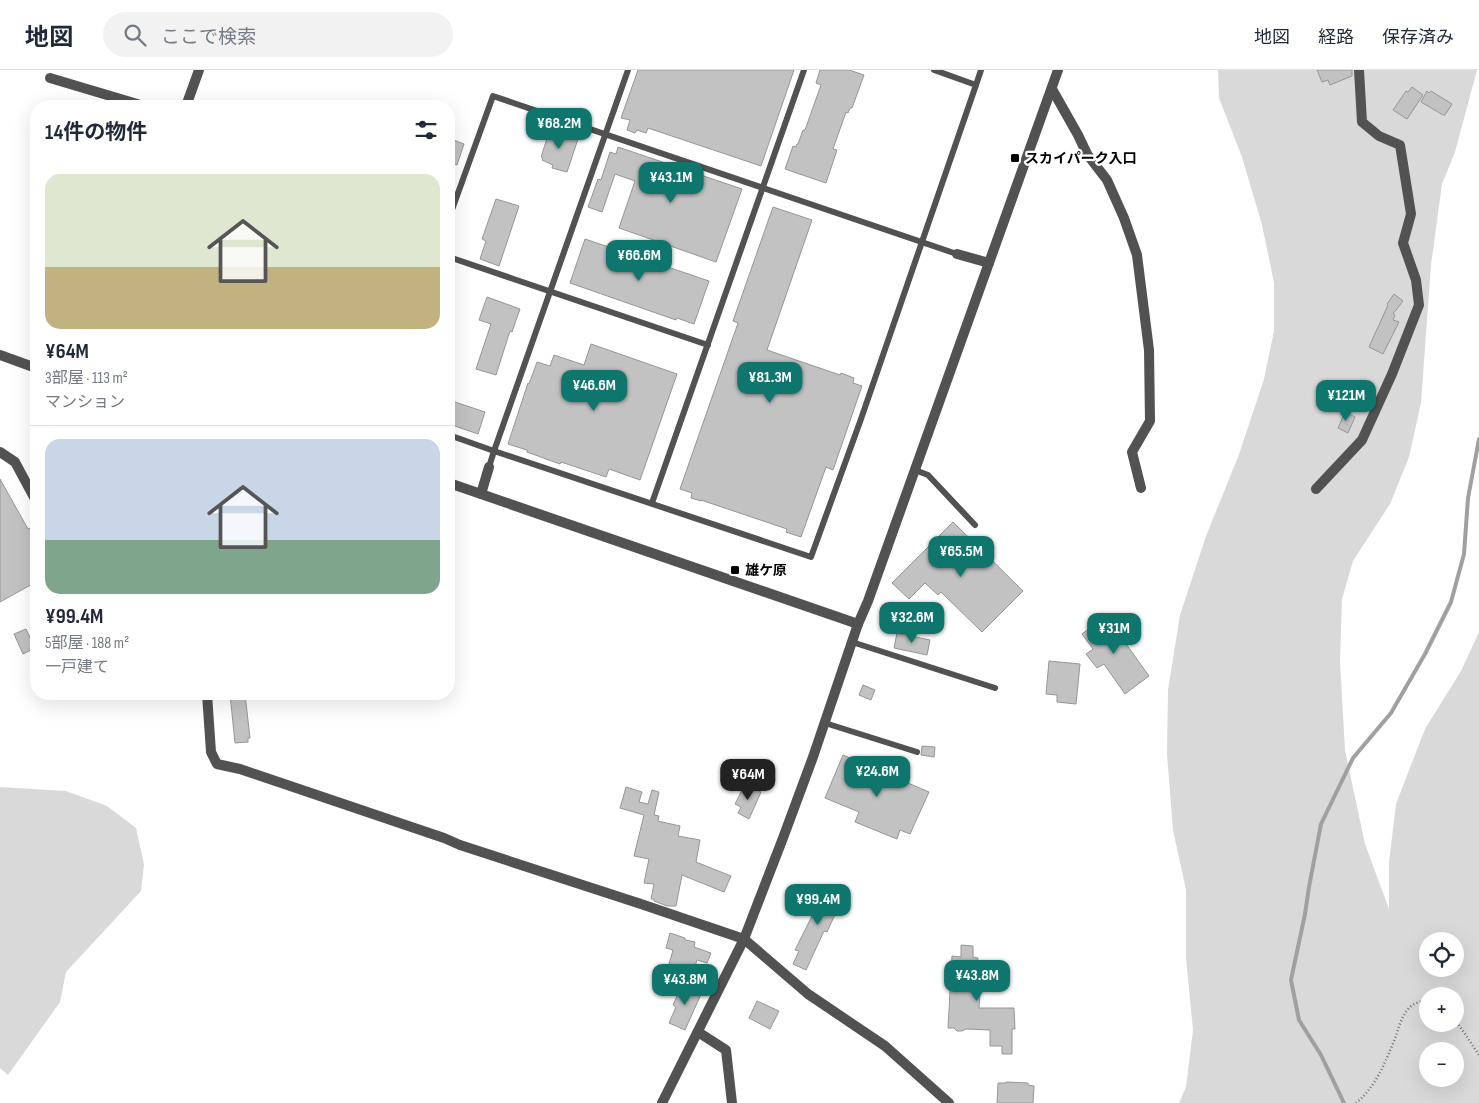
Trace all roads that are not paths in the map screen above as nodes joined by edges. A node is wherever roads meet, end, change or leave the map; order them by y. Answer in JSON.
{"nodes":[{"id":1,"x":199,"y":70,"type":"edge"},
{"id":2,"x":628,"y":70,"type":"edge"},
{"id":3,"x":804,"y":70,"type":"edge"},
{"id":4,"x":934,"y":70,"type":"edge"},
{"id":5,"x":981,"y":70,"type":"edge"},
{"id":6,"x":1058,"y":70,"type":"edge"},
{"id":7,"x":1359,"y":70,"type":"edge"},
{"id":8,"x":50,"y":78,"type":"dead end"},
{"id":9,"x":976,"y":85,"type":"junction"},
{"id":10,"x":1052,"y":89,"type":"junction"},
{"id":11,"x":124,"y":100,"type":"edge"},
{"id":12,"x":188,"y":100,"type":"edge"},
{"id":13,"x":605,"y":134,"type":"junction"},
{"id":14,"x":763,"y":187,"type":"junction"},
{"id":15,"x":455,"y":201,"type":"edge"},
{"id":16,"x":922,"y":242,"type":"junction"},
{"id":17,"x":957,"y":254,"type":"joint"},
{"id":18,"x":455,"y":259,"type":"edge"},
{"id":19,"x":989,"y":264,"type":"junction"},
{"id":20,"x":550,"y":292,"type":"junction"},
{"id":21,"x":708,"y":345,"type":"junction"},
{"id":22,"x":0,"y":355,"type":"edge"},
{"id":23,"x":30,"y":366,"type":"edge"},
{"id":24,"x":455,"y":436,"type":"edge"},
{"id":25,"x":494,"y":451,"type":"junction"},
{"id":26,"x":0,"y":452,"type":"edge"},
{"id":27,"x":489,"y":467,"type":"joint"},
{"id":28,"x":916,"y":470,"type":"junction"},
{"id":29,"x":455,"y":485,"type":"edge"},
{"id":30,"x":1141,"y":488,"type":"dead end"},
{"id":31,"x":1316,"y":489,"type":"dead end"},
{"id":32,"x":30,"y":490,"type":"edge"},
{"id":33,"x":481,"y":494,"type":"junction"},
{"id":34,"x":652,"y":503,"type":"junction"},
{"id":35,"x":975,"y":525,"type":"dead end"},
{"id":36,"x":858,"y":624,"type":"junction"},
{"id":37,"x":852,"y":642,"type":"junction"},
{"id":38,"x":994,"y":688,"type":"dead end"},
{"id":39,"x":207,"y":700,"type":"edge"},
{"id":40,"x":825,"y":723,"type":"junction"},
{"id":41,"x":917,"y":752,"type":"dead end"},
{"id":42,"x":744,"y":939,"type":"junction"},
{"id":43,"x":698,"y":1032,"type":"junction"},
{"id":44,"x":662,"y":1103,"type":"edge"},
{"id":45,"x":732,"y":1103,"type":"edge"},
{"id":46,"x":949,"y":1103,"type":"edge"}],
"edges":[{"from":1,"to":12,"type":"street"},
{"from":2,"to":13,"type":"lane"},
{"from":3,"to":14,"type":"lane"},
{"from":4,"to":9,"type":"lane"},
{"from":5,"to":9,"type":"lane"},
{"from":6,"to":10,"type":"street"},
{"from":7,"to":31,"type":"street"},
{"from":8,"to":11,"type":"street"},
{"from":9,"to":16,"type":"lane"},
{"from":10,"to":19,"type":"street"},
{"from":10,"to":30,"type":"street"},
{"from":13,"to":14,"type":"lane"},
{"from":13,"to":15,"type":"lane"},
{"from":13,"to":20,"type":"lane"},
{"from":14,"to":16,"type":"lane"},
{"from":14,"to":21,"type":"lane"},
{"from":16,"to":17,"type":"lane"},
{"from":16,"to":34,"type":"lane"},
{"from":17,"to":19,"type":"street"},
{"from":18,"to":20,"type":"lane"},
{"from":19,"to":28,"type":"street"},
{"from":20,"to":21,"type":"lane"},
{"from":20,"to":25,"type":"lane"},
{"from":21,"to":34,"type":"lane"},
{"from":22,"to":23,"type":"street"},
{"from":24,"to":25,"type":"lane"},
{"from":25,"to":27,"type":"lane"},
{"from":25,"to":34,"type":"lane"},
{"from":26,"to":32,"type":"street"},
{"from":27,"to":33,"type":"street"},
{"from":28,"to":35,"type":"lane"},
{"from":28,"to":36,"type":"street"},
{"from":29,"to":33,"type":"street"},
{"from":33,"to":36,"type":"street"},
{"from":36,"to":37,"type":"street"},
{"from":37,"to":38,"type":"lane"},
{"from":37,"to":40,"type":"street"},
{"from":39,"to":42,"type":"street"},
{"from":40,"to":41,"type":"lane"},
{"from":40,"to":42,"type":"street"},
{"from":42,"to":43,"type":"street"},
{"from":42,"to":46,"type":"street"},
{"from":43,"to":44,"type":"street"},
{"from":43,"to":45,"type":"street"}]}
